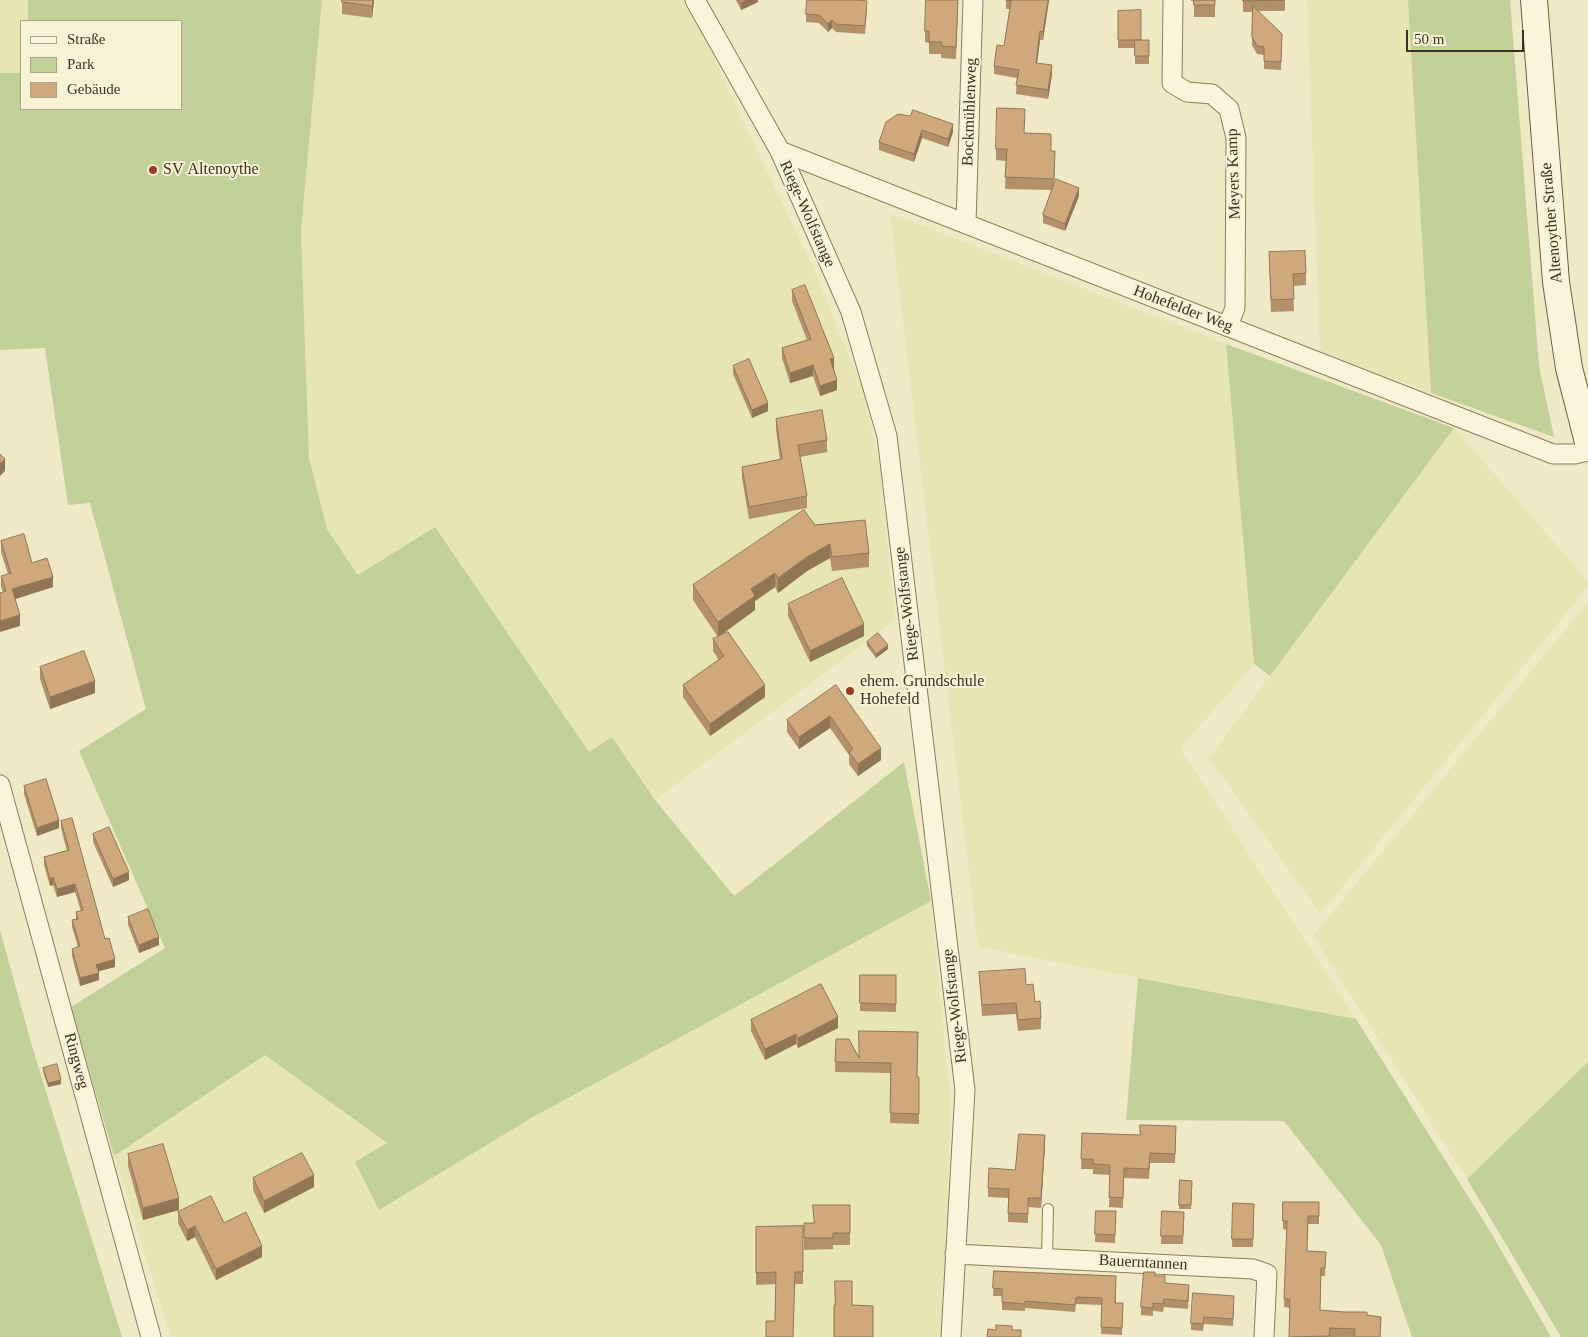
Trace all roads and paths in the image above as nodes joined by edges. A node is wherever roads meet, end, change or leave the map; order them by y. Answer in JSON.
{"nodes":[{"id":1,"x":695,"y":0,"type":"edge"},
{"id":2,"x":974,"y":0,"type":"edge"},
{"id":3,"x":1173,"y":0,"type":"edge"},
{"id":4,"x":1534,"y":0,"type":"edge"},
{"id":5,"x":780,"y":151,"type":"junction"},
{"id":6,"x":966,"y":223,"type":"junction"},
{"id":7,"x":1228,"y":326,"type":"junction"},
{"id":8,"x":1588,"y":442,"type":"edge"},
{"id":9,"x":1588,"y":451,"type":"edge"},
{"id":10,"x":0,"y":785,"type":"edge"},
{"id":11,"x":1048,"y":1208,"type":"dead end"},
{"id":12,"x":955,"y":1254,"type":"junction"},
{"id":13,"x":1047,"y":1259,"type":"junction"},
{"id":14,"x":151,"y":1337,"type":"edge"},
{"id":15,"x":951,"y":1337,"type":"edge"},
{"id":16,"x":1264,"y":1337,"type":"edge"}],
"edges":[{"from":1,"to":5,"type":"street","name":"Riege-Wolfstange"},
{"from":2,"to":6,"type":"street","name":"Bockmühlenweg"},
{"from":3,"to":7,"type":"street","name":"Meyers Kamp"},
{"from":4,"to":8,"type":"main road","name":"Altenoyther Straße"},
{"from":5,"to":6,"type":"street","name":"Hohefelder Weg"},
{"from":5,"to":12,"type":"street","name":"Riege-Wolfstange"},
{"from":6,"to":7,"type":"street","name":"Hohefelder Weg"},
{"from":7,"to":9,"type":"street","name":"Hohefelder Weg"},
{"from":10,"to":14,"type":"street","name":"Ringweg"},
{"from":11,"to":13,"type":"lane"},
{"from":12,"to":13,"type":"street","name":"Bauerntannen"},
{"from":12,"to":15,"type":"street","name":"Riege-Wolfstange"},
{"from":13,"to":16,"type":"street","name":"Bauerntannen"}]}
